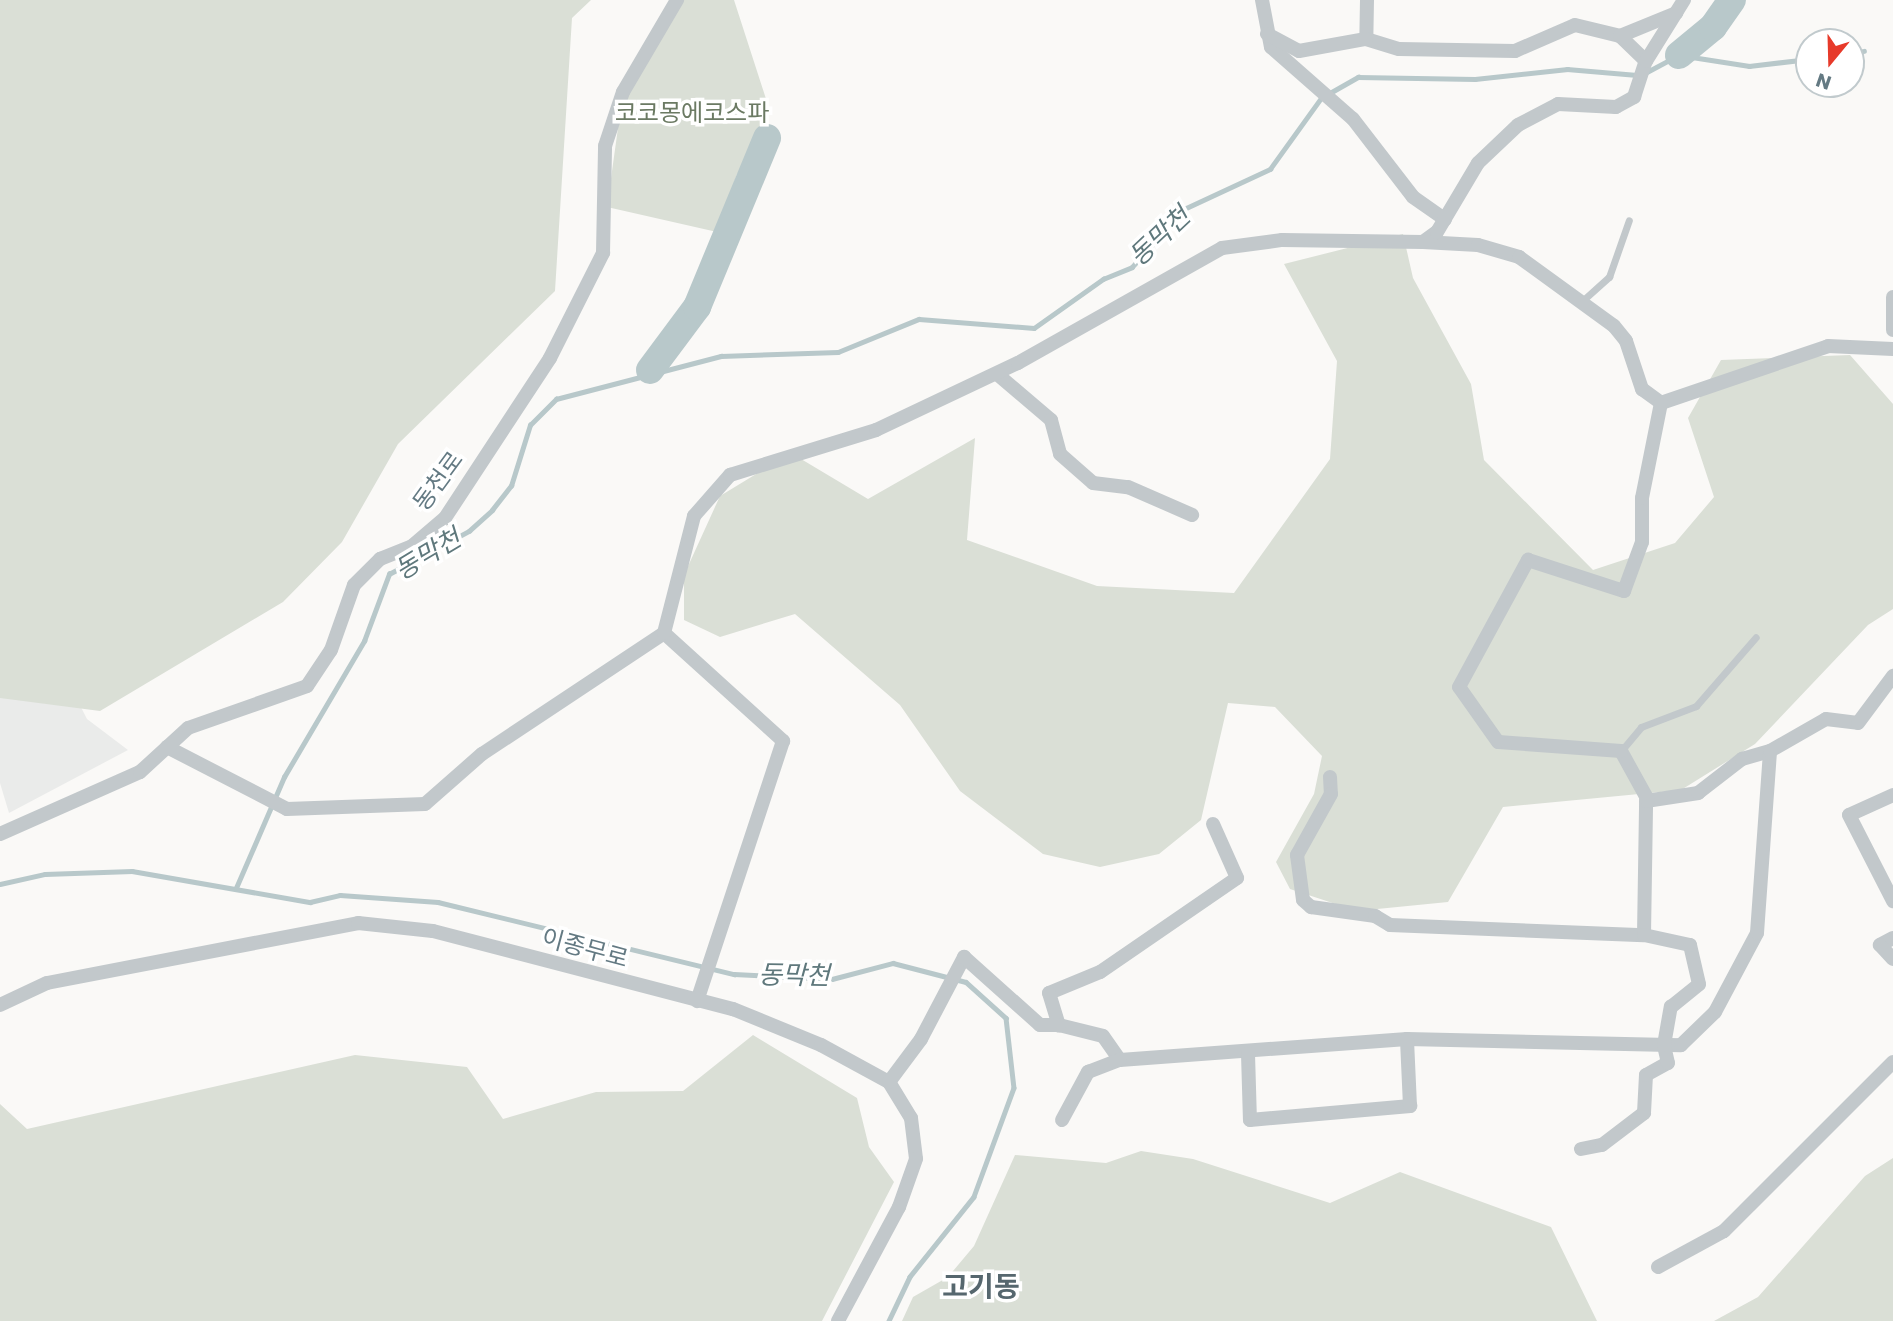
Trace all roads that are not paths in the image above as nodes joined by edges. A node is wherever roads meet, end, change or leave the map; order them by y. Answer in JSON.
{"nodes":[{"id":1,"x":677,"y":0,"type":"edge"},
{"id":2,"x":1262,"y":0,"type":"edge"},
{"id":3,"x":1367,"y":0,"type":"edge"},
{"id":4,"x":1680,"y":6,"type":"edge"},
{"id":5,"x":1267,"y":34,"type":"junction"},
{"id":6,"x":1620,"y":36,"type":"junction"},
{"id":7,"x":1366,"y":39,"type":"junction"},
{"id":8,"x":1646,"y":61,"type":"junction"},
{"id":9,"x":1445,"y":219,"type":"junction"},
{"id":10,"x":1629,"y":220,"type":"dead end"},
{"id":11,"x":1423,"y":242,"type":"junction"},
{"id":12,"x":1893,"y":297,"type":"edge"},
{"id":13,"x":1580,"y":302,"type":"junction"},
{"id":14,"x":1893,"y":330,"type":"edge"},
{"id":15,"x":1893,"y":349,"type":"edge"},
{"id":16,"x":997,"y":374,"type":"junction"},
{"id":17,"x":1661,"y":403,"type":"junction"},
{"id":18,"x":1192,"y":514,"type":"dead end"},
{"id":19,"x":664,"y":633,"type":"junction"},
{"id":20,"x":1756,"y":637,"type":"dead end"},
{"id":21,"x":1893,"y":677,"type":"edge"},
{"id":22,"x":167,"y":747,"type":"junction"},
{"id":23,"x":1621,"y":751,"type":"junction"},
{"id":24,"x":1770,"y":751,"type":"junction"},
{"id":25,"x":1330,"y":777,"type":"dead end"},
{"id":26,"x":1893,"y":796,"type":"edge"},
{"id":27,"x":1648,"y":800,"type":"junction"},
{"id":28,"x":1213,"y":824,"type":"dead end"},
{"id":29,"x":0,"y":834,"type":"edge"},
{"id":30,"x":1893,"y":901,"type":"edge"},
{"id":31,"x":1644,"y":935,"type":"junction"},
{"id":32,"x":1893,"y":938,"type":"edge"},
{"id":33,"x":1893,"y":958,"type":"edge"},
{"id":34,"x":697,"y":1001,"type":"junction"},
{"id":35,"x":0,"y":1005,"type":"edge"},
{"id":36,"x":1059,"y":1025,"type":"junction"},
{"id":37,"x":1407,"y":1039,"type":"junction"},
{"id":38,"x":1664,"y":1045,"type":"junction"},
{"id":39,"x":1248,"y":1054,"type":"junction"},
{"id":40,"x":1120,"y":1060,"type":"junction"},
{"id":41,"x":1893,"y":1062,"type":"edge"},
{"id":42,"x":889,"y":1083,"type":"junction"},
{"id":43,"x":1062,"y":1120,"type":"dead end"},
{"id":44,"x":1581,"y":1149,"type":"dead end"},
{"id":45,"x":1658,"y":1267,"type":"dead end"},
{"id":46,"x":838,"y":1321,"type":"edge"}],
"edges":[{"from":1,"to":22,"type":"street","name":"동천로"},
{"from":2,"to":5,"type":"street"},
{"from":3,"to":7,"type":"street"},
{"from":4,"to":6,"type":"street"},
{"from":4,"to":8,"type":"street"},
{"from":5,"to":7,"type":"street"},
{"from":5,"to":9,"type":"street"},
{"from":6,"to":7,"type":"street"},
{"from":6,"to":8,"type":"street"},
{"from":8,"to":9,"type":"street"},
{"from":9,"to":11,"type":"street"},
{"from":10,"to":13,"type":"lane"},
{"from":11,"to":13,"type":"street"},
{"from":11,"to":16,"type":"street"},
{"from":12,"to":14,"type":"street"},
{"from":13,"to":17,"type":"street"},
{"from":15,"to":17,"type":"street"},
{"from":16,"to":18,"type":"street"},
{"from":16,"to":19,"type":"street"},
{"from":17,"to":23,"type":"street"},
{"from":19,"to":22,"type":"street"},
{"from":19,"to":34,"type":"street"},
{"from":20,"to":23,"type":"lane"},
{"from":21,"to":24,"type":"street"},
{"from":22,"to":29,"type":"street","name":"동천로"},
{"from":23,"to":27,"type":"street"},
{"from":24,"to":27,"type":"street"},
{"from":24,"to":38,"type":"street"},
{"from":25,"to":31,"type":"street"},
{"from":26,"to":30,"type":"street"},
{"from":27,"to":31,"type":"street"},
{"from":28,"to":36,"type":"street"},
{"from":31,"to":38,"type":"street"},
{"from":32,"to":33,"type":"street"},
{"from":34,"to":35,"type":"street","name":"이종무로"},
{"from":34,"to":42,"type":"street","name":"이종무로"},
{"from":36,"to":40,"type":"street"},
{"from":36,"to":42,"type":"street"},
{"from":37,"to":38,"type":"street"},
{"from":37,"to":39,"type":"street"},
{"from":37,"to":39,"type":"street"},
{"from":38,"to":44,"type":"street"},
{"from":39,"to":40,"type":"street"},
{"from":40,"to":43,"type":"street"},
{"from":41,"to":45,"type":"street"},
{"from":42,"to":46,"type":"street","name":"이종무로"}]}
